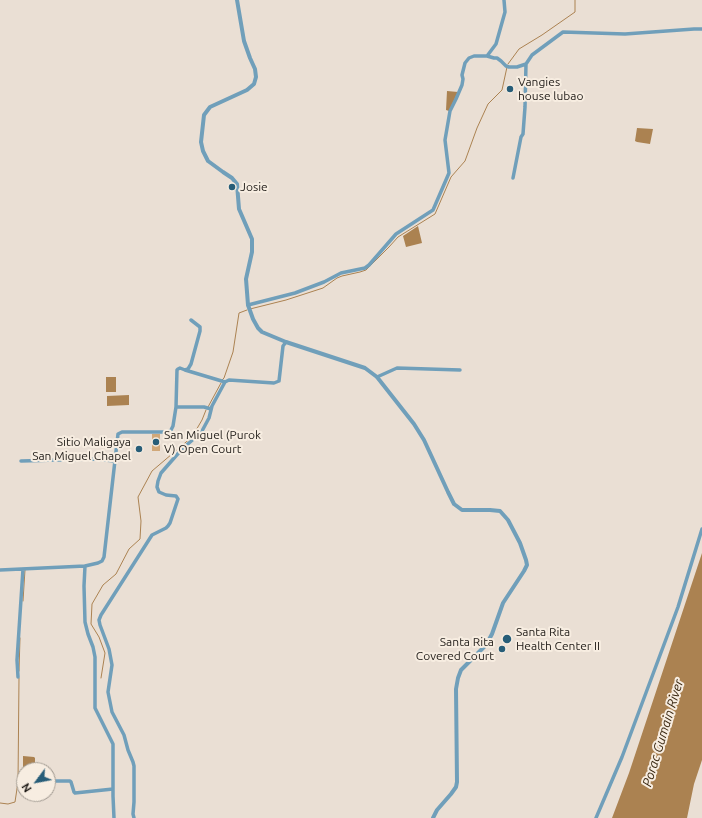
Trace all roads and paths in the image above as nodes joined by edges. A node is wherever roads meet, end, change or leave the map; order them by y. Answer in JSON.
{"nodes":[{"id":1,"x":237,"y":0,"type":"edge"},
{"id":2,"x":504,"y":0,"type":"edge"},
{"id":3,"x":702,"y":30,"type":"edge"},
{"id":4,"x":487,"y":56,"type":"junction"},
{"id":5,"x":526,"y":64,"type":"junction"},
{"id":6,"x":513,"y":178,"type":"dead end"},
{"id":7,"x":248,"y":305,"type":"junction"},
{"id":8,"x":191,"y":320,"type":"dead end"},
{"id":9,"x":286,"y":342,"type":"junction"},
{"id":10,"x":185,"y":370,"type":"junction"},
{"id":11,"x":460,"y":370,"type":"dead end"},
{"id":12,"x":377,"y":377,"type":"junction"},
{"id":13,"x":224,"y":382,"type":"junction"},
{"id":14,"x":176,"y":407,"type":"junction"},
{"id":15,"x":208,"y":408,"type":"junction"},
{"id":16,"x":21,"y":461,"type":"dead end"},
{"id":17,"x":115,"y":461,"type":"junction"},
{"id":18,"x":702,"y":529,"type":"edge"},
{"id":19,"x":85,"y":566,"type":"junction"},
{"id":20,"x":23,"y":569,"type":"junction"},
{"id":21,"x":0,"y":570,"type":"edge"},
{"id":22,"x":18,"y":677,"type":"dead end"},
{"id":23,"x":56,"y":781,"type":"edge"},
{"id":24,"x":113,"y":788,"type":"junction"},
{"id":25,"x":114,"y":818,"type":"edge"},
{"id":26,"x":134,"y":818,"type":"edge"},
{"id":27,"x":433,"y":818,"type":"edge"},
{"id":28,"x":596,"y":818,"type":"edge"}],
"edges":[{"from":1,"to":7,"type":"street"},
{"from":2,"to":4,"type":"street"},
{"from":3,"to":5,"type":"street"},
{"from":4,"to":5,"type":"street"},
{"from":4,"to":7,"type":"street"},
{"from":5,"to":6,"type":"street"},
{"from":7,"to":9,"type":"street"},
{"from":8,"to":10,"type":"street"},
{"from":9,"to":12,"type":"street"},
{"from":9,"to":13,"type":"street"},
{"from":10,"to":13,"type":"street"},
{"from":10,"to":14,"type":"street"},
{"from":11,"to":12,"type":"street"},
{"from":12,"to":27,"type":"street"},
{"from":13,"to":15,"type":"street"},
{"from":14,"to":15,"type":"street"},
{"from":14,"to":17,"type":"street"},
{"from":15,"to":26,"type":"street"},
{"from":16,"to":17,"type":"street"},
{"from":17,"to":19,"type":"street"},
{"from":18,"to":28,"type":"street"},
{"from":19,"to":20,"type":"street"},
{"from":19,"to":24,"type":"street"},
{"from":20,"to":21,"type":"street"},
{"from":20,"to":22,"type":"street"},
{"from":23,"to":24,"type":"street"},
{"from":24,"to":25,"type":"street"}]}
